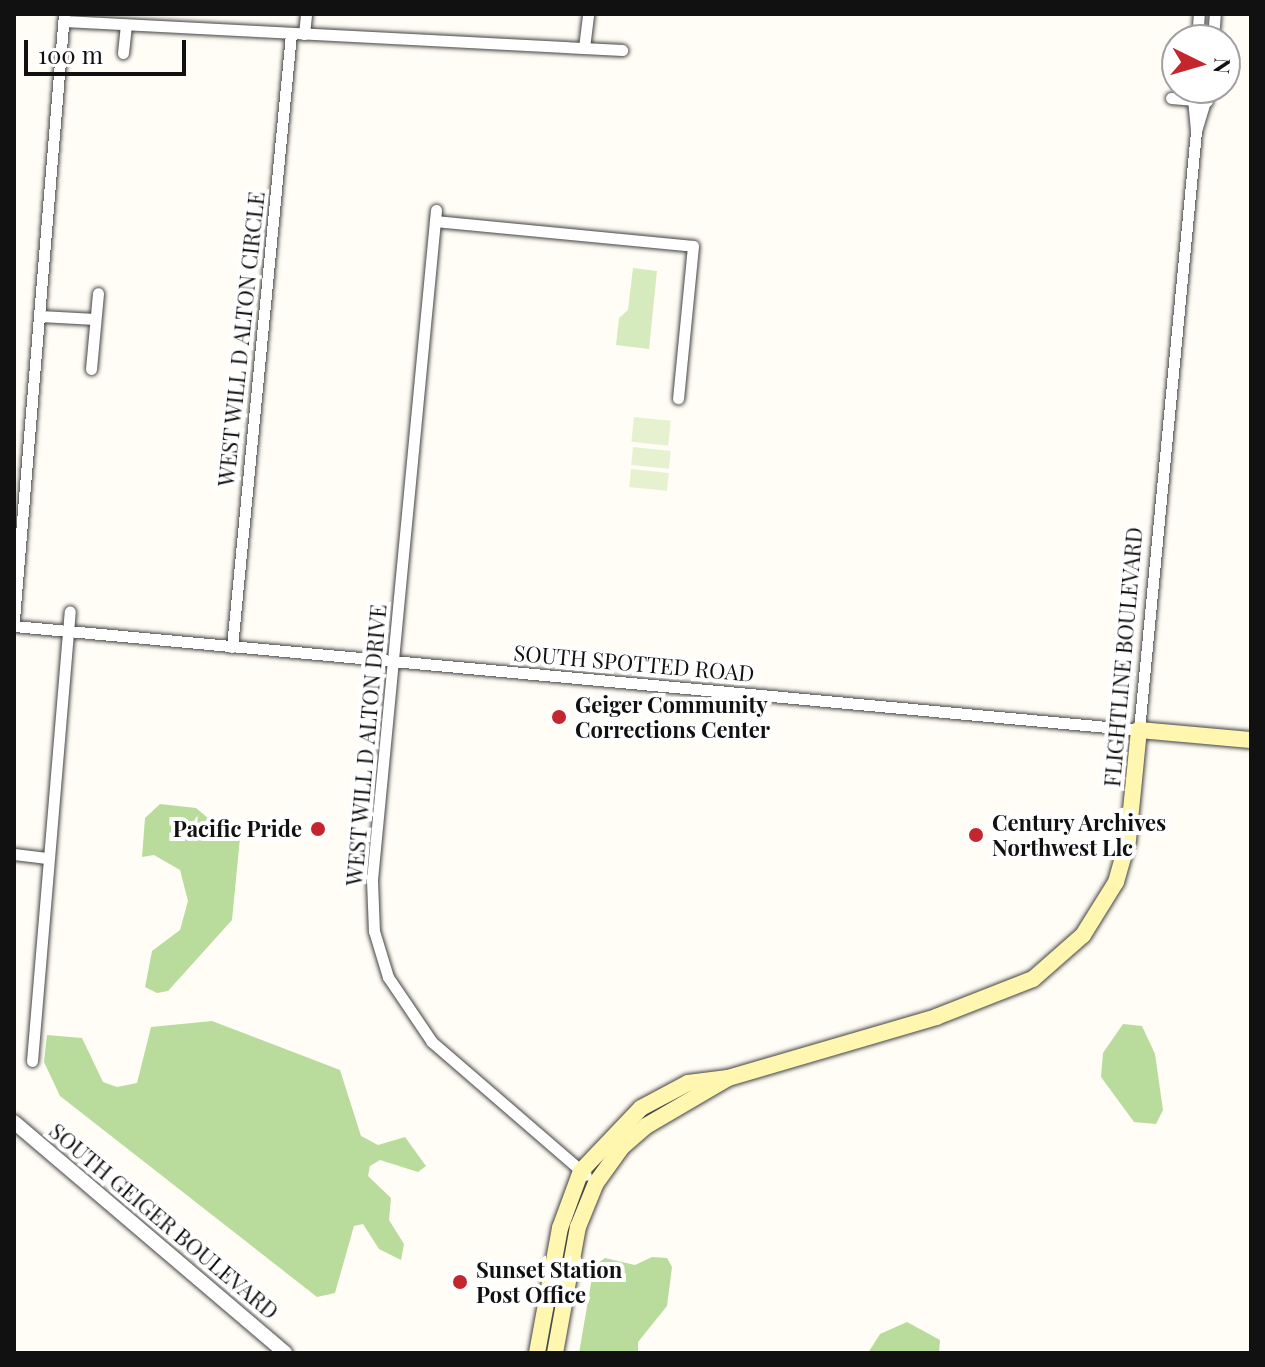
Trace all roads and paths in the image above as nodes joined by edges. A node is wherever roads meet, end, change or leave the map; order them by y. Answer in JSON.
{"nodes":[{"id":1,"x":306,"y":14,"type":"edge"},
{"id":2,"x":588,"y":14,"type":"edge"},
{"id":3,"x":64,"y":17,"type":"edge"},
{"id":4,"x":126,"y":25,"type":"junction"},
{"id":5,"x":298,"y":34,"type":"junction"},
{"id":6,"x":584,"y":48,"type":"junction"},
{"id":7,"x":622,"y":50,"type":"dead end"},
{"id":8,"x":123,"y":53,"type":"dead end"},
{"id":9,"x":1193,"y":104,"type":"edge"},
{"id":10,"x":1206,"y":104,"type":"edge"},
{"id":11,"x":1196,"y":131,"type":"junction"},
{"id":12,"x":98,"y":293,"type":"dead end"},
{"id":13,"x":40,"y":316,"type":"junction"},
{"id":14,"x":95,"y":319,"type":"junction"},
{"id":15,"x":91,"y":369,"type":"dead end"},
{"id":16,"x":678,"y":398,"type":"dead end"},
{"id":17,"x":70,"y":612,"type":"dead end"},
{"id":18,"x":14,"y":619,"type":"edge"},
{"id":19,"x":14,"y":626,"type":"edge"},
{"id":20,"x":68,"y":631,"type":"junction"},
{"id":21,"x":232,"y":647,"type":"junction"},
{"id":22,"x":392,"y":663,"type":"junction"},
{"id":23,"x":1139,"y":730,"type":"junction"},
{"id":24,"x":1251,"y":740,"type":"edge"},
{"id":25,"x":14,"y":854,"type":"edge"},
{"id":26,"x":49,"y":858,"type":"junction"},
{"id":27,"x":32,"y":1061,"type":"dead end"},
{"id":28,"x":728,"y":1078,"type":"junction"},
{"id":29,"x":14,"y":1122,"type":"edge"},
{"id":30,"x":581,"y":1171,"type":"junction"},
{"id":31,"x":596,"y":1183,"type":"junction"},
{"id":32,"x":285,"y":1353,"type":"edge"},
{"id":33,"x":537,"y":1353,"type":"edge"},
{"id":34,"x":555,"y":1353,"type":"edge"}],
"edges":[{"from":1,"to":5,"type":"street","name":"WEST WILL D ALTON CIRCLE"},
{"from":2,"to":6,"type":"street"},
{"from":3,"to":4,"type":"street"},
{"from":3,"to":13,"type":"street"},
{"from":4,"to":5,"type":"street"},
{"from":4,"to":8,"type":"street"},
{"from":5,"to":6,"type":"street"},
{"from":5,"to":21,"type":"street","name":"WEST WILL D ALTON CIRCLE"},
{"from":6,"to":7,"type":"street"},
{"from":9,"to":11,"type":"street","name":"FLIGHTLINE BOULEVARD"},
{"from":10,"to":11,"type":"street","name":"FLIGHTLINE BOULEVARD"},
{"from":11,"to":23,"type":"street","name":"FLIGHTLINE BOULEVARD"},
{"from":12,"to":14,"type":"street"},
{"from":13,"to":14,"type":"street"},
{"from":13,"to":18,"type":"street"},
{"from":14,"to":15,"type":"street"},
{"from":16,"to":22,"type":"street","name":"WEST WILL D ALTON DRIVE"},
{"from":17,"to":20,"type":"street"},
{"from":19,"to":20,"type":"street","name":"SOUTH SPOTTED ROAD"},
{"from":20,"to":21,"type":"street","name":"SOUTH SPOTTED ROAD"},
{"from":20,"to":26,"type":"street"},
{"from":21,"to":22,"type":"street","name":"SOUTH SPOTTED ROAD"},
{"from":22,"to":23,"type":"street","name":"SOUTH SPOTTED ROAD"},
{"from":22,"to":30,"type":"street","name":"WEST WILL D ALTON DRIVE"},
{"from":23,"to":24,"type":"main road","name":"SOUTH SPOTTED ROAD"},
{"from":23,"to":28,"type":"main road","name":"FLIGHTLINE BOULEVARD"},
{"from":25,"to":26,"type":"street"},
{"from":26,"to":27,"type":"street"},
{"from":28,"to":30,"type":"main road","name":"FLIGHTLINE BOULEVARD"},
{"from":28,"to":31,"type":"main road","name":"FLIGHTLINE BOULEVARD"},
{"from":29,"to":32,"type":"street","name":"SOUTH GEIGER BOULEVARD"},
{"from":30,"to":31,"type":"street","name":"WEST WILL D ALTON DRIVE"},
{"from":30,"to":33,"type":"main road","name":"FLIGHTLINE BOULEVARD"},
{"from":31,"to":34,"type":"main road","name":"FLIGHTLINE BOULEVARD"}]}
